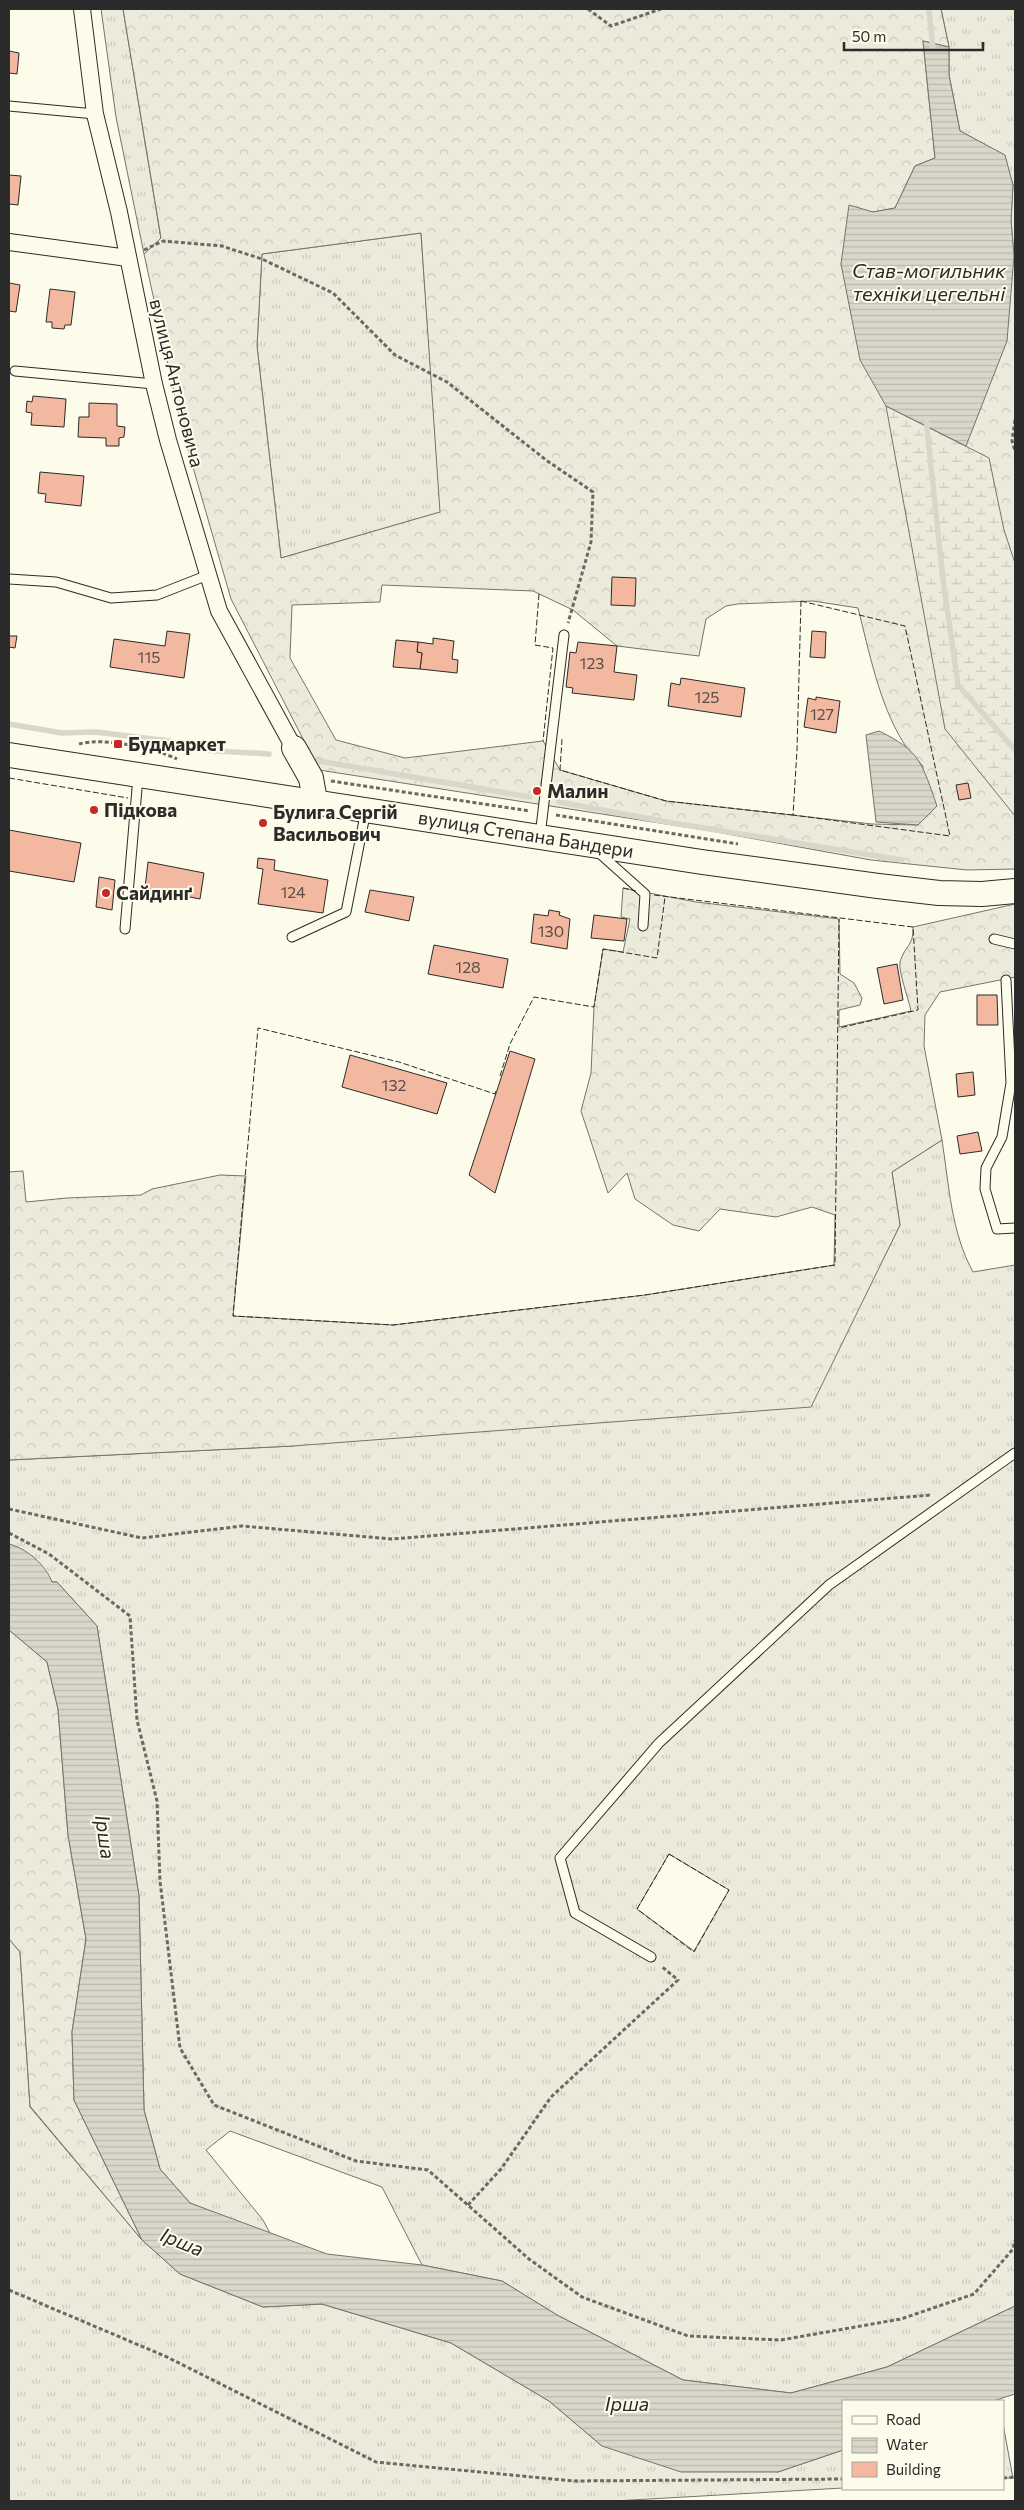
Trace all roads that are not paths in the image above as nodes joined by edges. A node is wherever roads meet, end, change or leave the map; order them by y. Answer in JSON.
{"nodes":[{"id":1,"x":80,"y":9,"type":"edge"},
{"id":2,"x":9,"y":106,"type":"edge"},
{"id":3,"x":95,"y":114,"type":"junction"},
{"id":4,"x":9,"y":242,"type":"edge"},
{"id":5,"x":128,"y":258,"type":"junction"},
{"id":6,"x":15,"y":370,"type":"dead end"},
{"id":7,"x":154,"y":384,"type":"junction"},
{"id":8,"x":208,"y":575,"type":"junction"},
{"id":9,"x":9,"y":579,"type":"edge"},
{"id":10,"x":564,"y":635,"type":"road end"},
{"id":11,"x":294,"y":748,"type":"joint"},
{"id":12,"x":9,"y":755,"type":"edge"},
{"id":13,"x":138,"y":774,"type":"junction"},
{"id":14,"x":313,"y":790,"type":"junction"},
{"id":15,"x":366,"y":810,"type":"junction"},
{"id":16,"x":540,"y":836,"type":"junction"},
{"id":17,"x":588,"y":844,"type":"junction"},
{"id":18,"x":1015,"y":890,"type":"edge"},
{"id":19,"x":643,"y":926,"type":"dead end"},
{"id":20,"x":125,"y":929,"type":"dead end"},
{"id":21,"x":292,"y":937,"type":"dead end"},
{"id":22,"x":994,"y":939,"type":"dead end"},
{"id":23,"x":1015,"y":944,"type":"edge"},
{"id":24,"x":1006,"y":980,"type":"dead end"},
{"id":25,"x":1015,"y":1228,"type":"edge"},
{"id":26,"x":1015,"y":1453,"type":"edge"},
{"id":27,"x":651,"y":1958,"type":"road end"}],
"edges":[{"from":1,"to":3,"type":"street","name":"вулиця Антоновича"},
{"from":2,"to":3,"type":"lane"},
{"from":3,"to":5,"type":"street","name":"вулиця Антоновича"},
{"from":4,"to":5,"type":"street"},
{"from":5,"to":7,"type":"street","name":"вулиця Антоновича"},
{"from":6,"to":7,"type":"lane"},
{"from":7,"to":8,"type":"street","name":"вулиця Антоновича"},
{"from":8,"to":9,"type":"lane"},
{"from":8,"to":11,"type":"street","name":"вулиця Антоновича"},
{"from":10,"to":16,"type":"lane"},
{"from":11,"to":14,"type":"street"},
{"from":12,"to":13,"type":"street","name":"вулиця Степана Бандери"},
{"from":13,"to":14,"type":"street","name":"вулиця Степана Бандери"},
{"from":13,"to":20,"type":"lane"},
{"from":14,"to":15,"type":"street","name":"вулиця Степана Бандери"},
{"from":15,"to":16,"type":"street","name":"вулиця Степана Бандери"},
{"from":15,"to":21,"type":"lane"},
{"from":16,"to":17,"type":"street","name":"вулиця Степана Бандери"},
{"from":17,"to":18,"type":"street","name":"вулиця Степана Бандери"},
{"from":17,"to":19,"type":"lane"},
{"from":22,"to":23,"type":"lane"},
{"from":24,"to":25,"type":"lane"},
{"from":26,"to":27,"type":"lane"}]}
